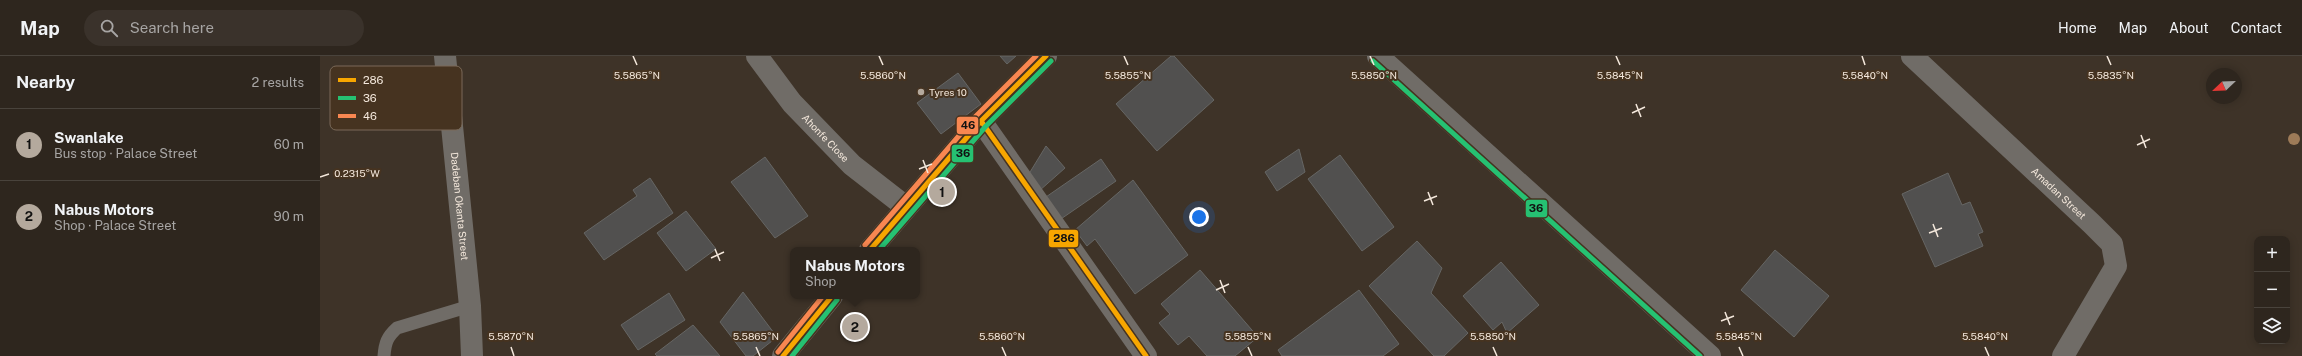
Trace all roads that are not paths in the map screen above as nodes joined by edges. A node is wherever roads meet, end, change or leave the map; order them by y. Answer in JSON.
{"nodes":[{"id":1,"x":444,"y":56,"type":"edge"},
{"id":2,"x":757,"y":56,"type":"edge"},
{"id":3,"x":1046,"y":56,"type":"edge"},
{"id":4,"x":1378,"y":56,"type":"edge"},
{"id":5,"x":1912,"y":56,"type":"edge"},
{"id":6,"x":445,"y":66,"type":"edge"},
{"id":7,"x":981,"y":120,"type":"junction"},
{"id":8,"x":452,"y":130,"type":"edge"},
{"id":9,"x":906,"y":207,"type":"junction"},
{"id":10,"x":873,"y":247,"type":"edge"},
{"id":11,"x":830,"y":299,"type":"edge"},
{"id":12,"x":470,"y":306,"type":"junction"},
{"id":13,"x":384,"y":356,"type":"edge"},
{"id":14,"x":472,"y":356,"type":"edge"},
{"id":15,"x":783,"y":356,"type":"edge"},
{"id":16,"x":1146,"y":356,"type":"edge"},
{"id":17,"x":1710,"y":356,"type":"edge"},
{"id":18,"x":2063,"y":356,"type":"edge"}],
"edges":[{"from":1,"to":6,"type":"street","name":"Dadeban Okanta Street"},
{"from":2,"to":9,"type":"street","name":"Ahonfe Close"},
{"from":3,"to":7,"type":"street"},
{"from":4,"to":17,"type":"street"},
{"from":5,"to":18,"type":"street","name":"Amadan Street"},
{"from":7,"to":9,"type":"street"},
{"from":7,"to":16,"type":"street"},
{"from":8,"to":12,"type":"street","name":"Dadeban Okanta Street"},
{"from":9,"to":10,"type":"street"},
{"from":11,"to":15,"type":"street"},
{"from":12,"to":13,"type":"lane"},
{"from":12,"to":14,"type":"street","name":"Dadeban Okanta Street"}]}
